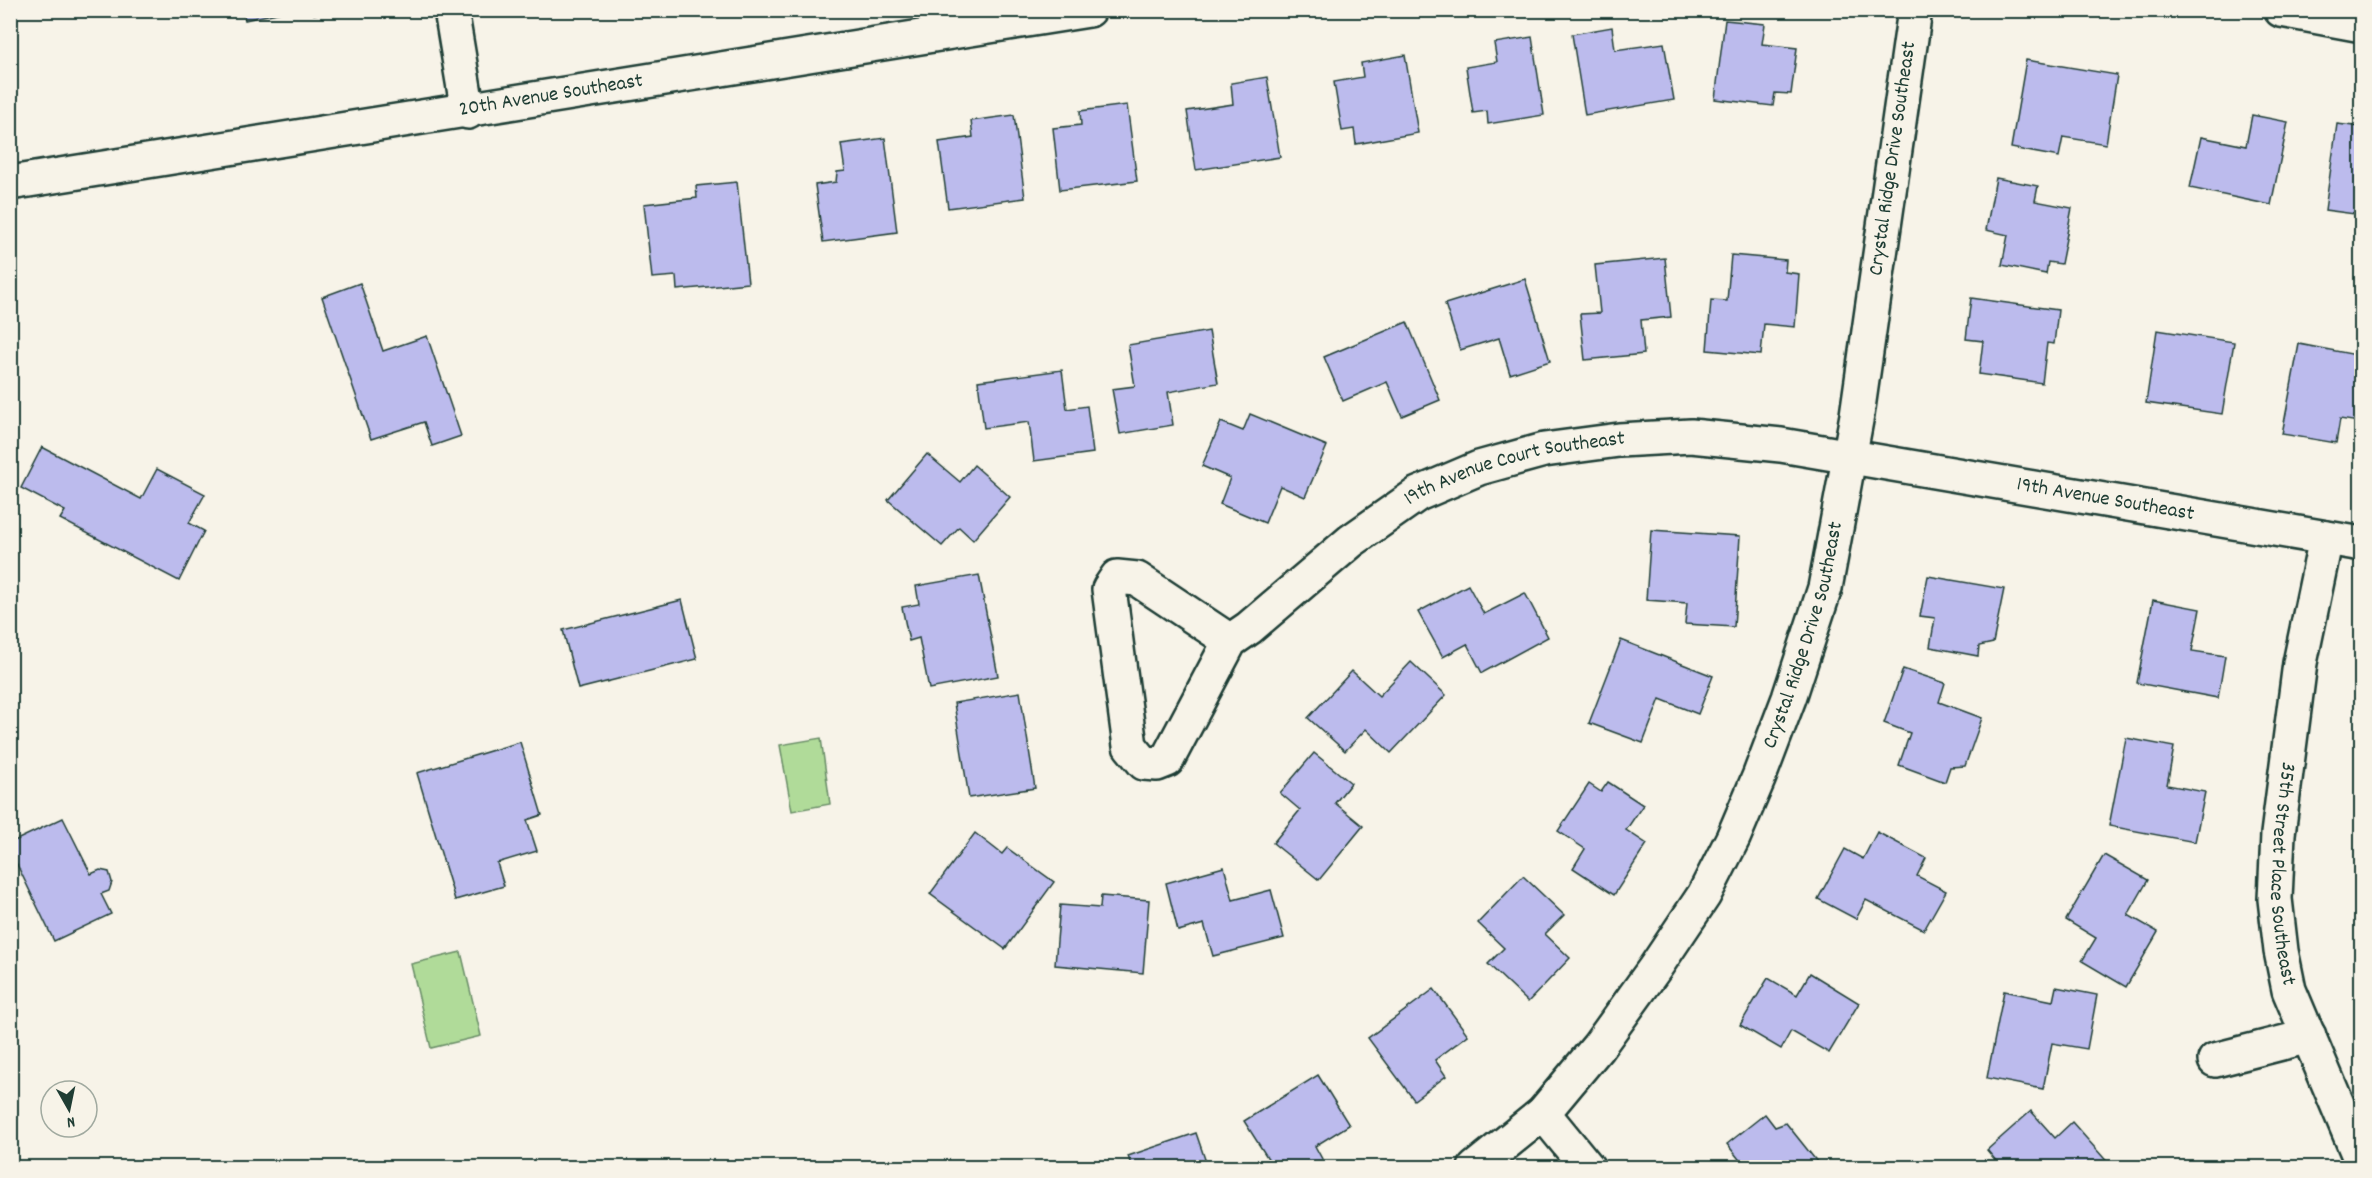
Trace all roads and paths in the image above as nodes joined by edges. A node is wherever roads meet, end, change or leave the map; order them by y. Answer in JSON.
{"nodes":[{"id":1,"x":451,"y":10,"type":"edge"},
{"id":2,"x":1089,"y":10,"type":"edge"},
{"id":3,"x":1915,"y":10,"type":"edge"},
{"id":4,"x":2281,"y":10,"type":"edge"},
{"id":5,"x":2361,"y":25,"type":"edge"},
{"id":6,"x":468,"y":112,"type":"junction"},
{"id":7,"x":10,"y":183,"type":"edge"},
{"id":8,"x":1849,"y":457,"type":"junction"},
{"id":9,"x":2326,"y":538,"type":"junction"},
{"id":10,"x":2361,"y":544,"type":"edge"},
{"id":11,"x":1230,"y":641,"type":"junction"},
{"id":12,"x":2309,"y":1036,"type":"junction"},
{"id":13,"x":2215,"y":1060,"type":"dead end"},
{"id":14,"x":1543,"y":1113,"type":"junction"},
{"id":15,"x":2361,"y":1163,"type":"edge"},
{"id":16,"x":1475,"y":1167,"type":"edge"},
{"id":17,"x":1588,"y":1167,"type":"edge"}],
"edges":[{"from":1,"to":6,"type":"street"},
{"from":2,"to":6,"type":"street","name":"20th Avenue Southeast"},
{"from":3,"to":8,"type":"street","name":"Crystal Ridge Drive Southeast"},
{"from":4,"to":5,"type":"street"},
{"from":6,"to":7,"type":"street","name":"20th Avenue Southeast"},
{"from":8,"to":9,"type":"street","name":"19th Avenue Southeast"},
{"from":8,"to":11,"type":"street","name":"19th Avenue Court Southeast"},
{"from":8,"to":14,"type":"street","name":"Crystal Ridge Drive Southeast"},
{"from":9,"to":10,"type":"street","name":"19th Avenue Southeast"},
{"from":9,"to":12,"type":"street","name":"35th Street Place Southeast"},
{"from":11,"to":11,"type":"street","name":"19th Avenue Court Southeast"},
{"from":12,"to":13,"type":"street"},
{"from":12,"to":15,"type":"street","name":"35th Street Place Southeast"},
{"from":14,"to":16,"type":"street","name":"Crystal Ridge Drive Southeast"},
{"from":14,"to":17,"type":"street"}]}
